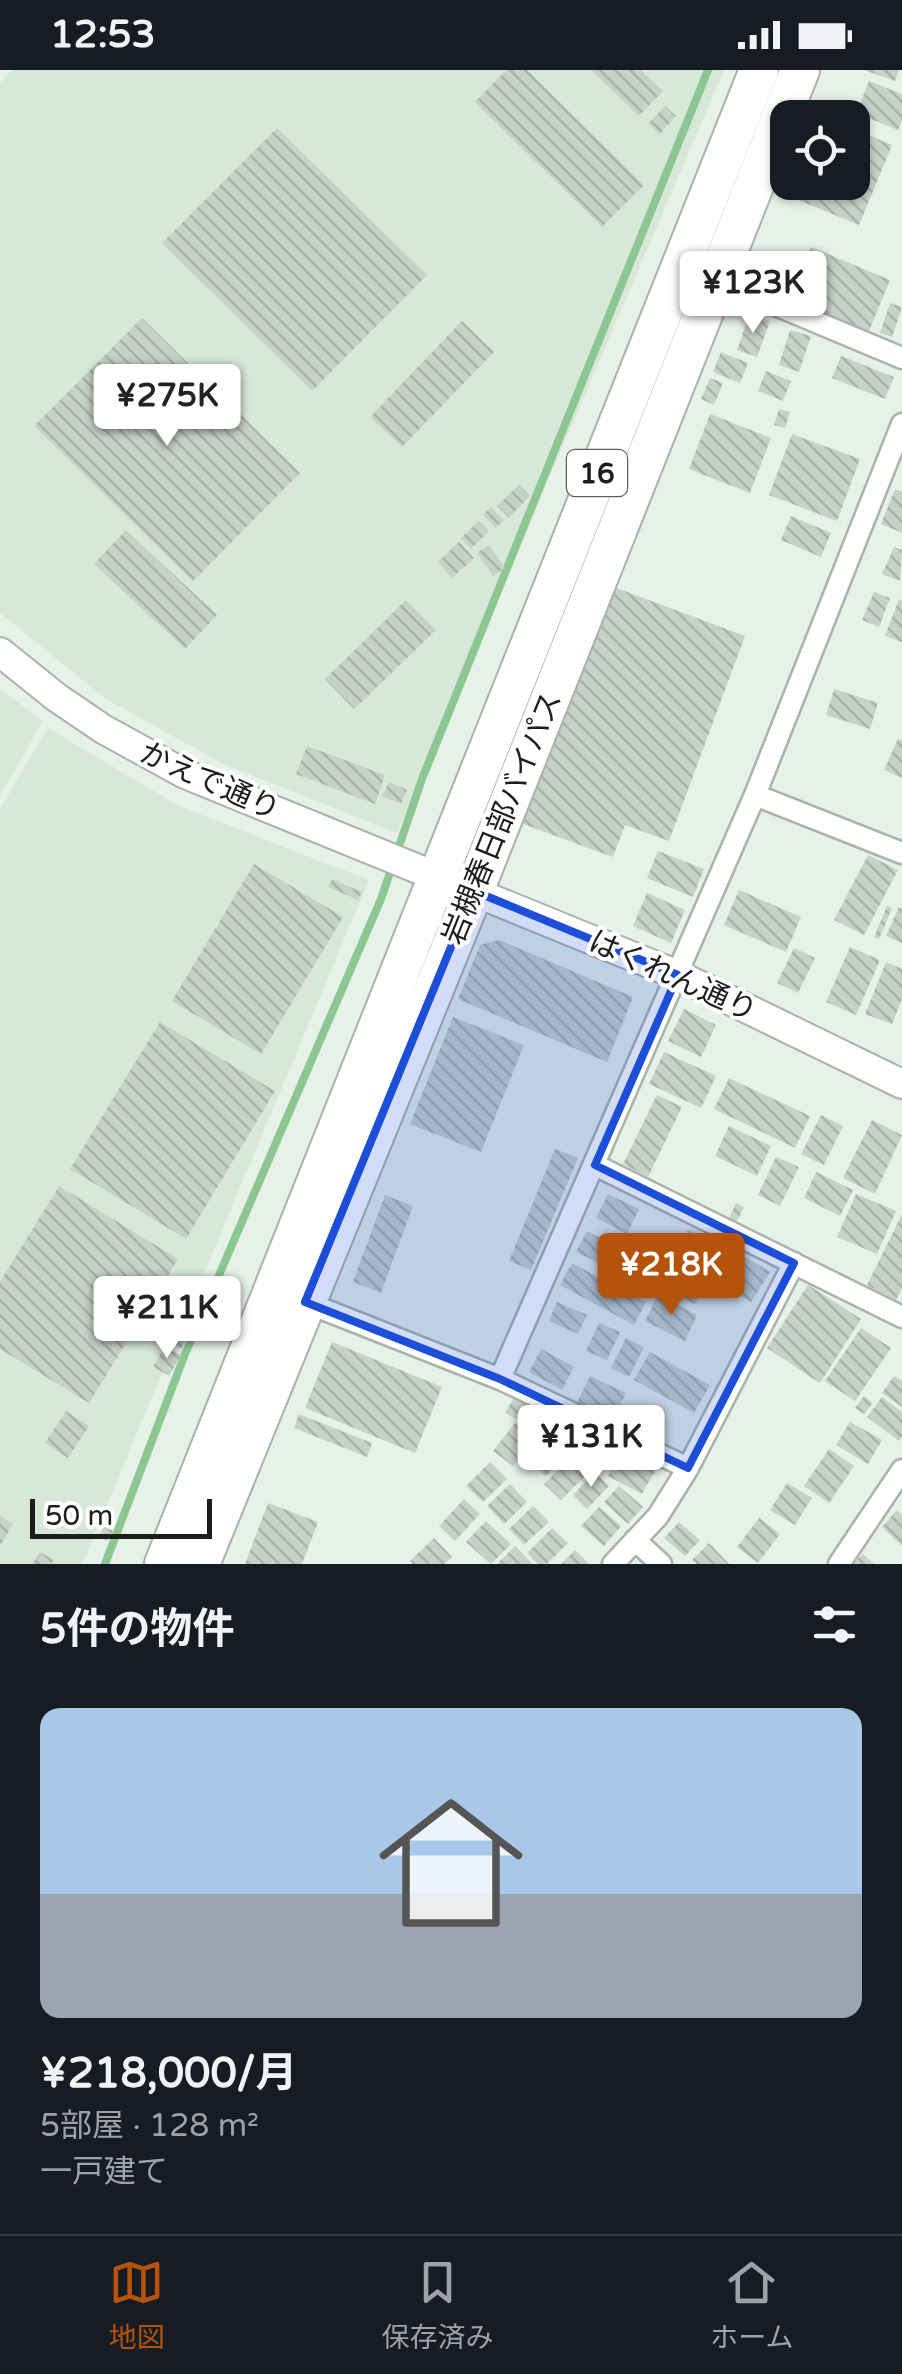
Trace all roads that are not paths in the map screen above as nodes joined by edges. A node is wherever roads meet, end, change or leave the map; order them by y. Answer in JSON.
{"nodes":[{"id":1,"x":759,"y":70,"type":"edge"},
{"id":2,"x":800,"y":70,"type":"edge"},
{"id":3,"x":716,"y":280,"type":"junction"},
{"id":4,"x":902,"y":358,"type":"edge"},
{"id":5,"x":902,"y":424,"type":"edge"},
{"id":6,"x":0,"y":652,"type":"edge"},
{"id":7,"x":755,"y":795,"type":"junction"},
{"id":8,"x":902,"y":853,"type":"edge"},
{"id":9,"x":439,"y":877,"type":"junction"},
{"id":10,"x":474,"y":891,"type":"junction"},
{"id":11,"x":678,"y":974,"type":"junction"},
{"id":12,"x":902,"y":1084,"type":"edge"},
{"id":13,"x":594,"y":1165,"type":"junction"},
{"id":14,"x":794,"y":1263,"type":"junction"},
{"id":15,"x":305,"y":1302,"type":"junction"},
{"id":16,"x":902,"y":1317,"type":"edge"},
{"id":17,"x":500,"y":1379,"type":"junction"},
{"id":18,"x":688,"y":1468,"type":"junction"},
{"id":19,"x":902,"y":1470,"type":"edge"},
{"id":20,"x":636,"y":1540,"type":"junction"},
{"id":21,"x":164,"y":1564,"type":"edge"},
{"id":22,"x":200,"y":1564,"type":"edge"},
{"id":23,"x":612,"y":1564,"type":"edge"},
{"id":24,"x":662,"y":1564,"type":"edge"},
{"id":25,"x":838,"y":1564,"type":"edge"}],
"edges":[{"from":1,"to":9,"type":"highway","name":"岩槻春日部バイパス","number":"16"},
{"from":2,"to":3,"type":"highway","name":"岩槻春日部バイパス","number":"16"},
{"from":3,"to":4,"type":"street"},
{"from":3,"to":10,"type":"highway","name":"岩槻春日部バイパス","number":"16"},
{"from":5,"to":7,"type":"street"},
{"from":6,"to":9,"type":"street","name":"かえで通り"},
{"from":7,"to":8,"type":"street"},
{"from":7,"to":11,"type":"street"},
{"from":9,"to":10,"type":"street","name":"はくれん通り"},
{"from":9,"to":21,"type":"highway","name":"岩槻春日部バイパス","number":"16"},
{"from":10,"to":11,"type":"street","name":"はくれん通り"},
{"from":10,"to":15,"type":"highway","name":"岩槻春日部バイパス","number":"16"},
{"from":11,"to":12,"type":"street","name":"はくれん通り"},
{"from":11,"to":13,"type":"street"},
{"from":13,"to":14,"type":"street"},
{"from":13,"to":17,"type":"street"},
{"from":14,"to":16,"type":"street"},
{"from":14,"to":18,"type":"street"},
{"from":15,"to":17,"type":"street"},
{"from":15,"to":22,"type":"highway","name":"岩槻春日部バイパス","number":"16"},
{"from":17,"to":18,"type":"street"},
{"from":18,"to":20,"type":"street"},
{"from":19,"to":25,"type":"street"},
{"from":20,"to":23,"type":"street"},
{"from":20,"to":24,"type":"street"}]}
